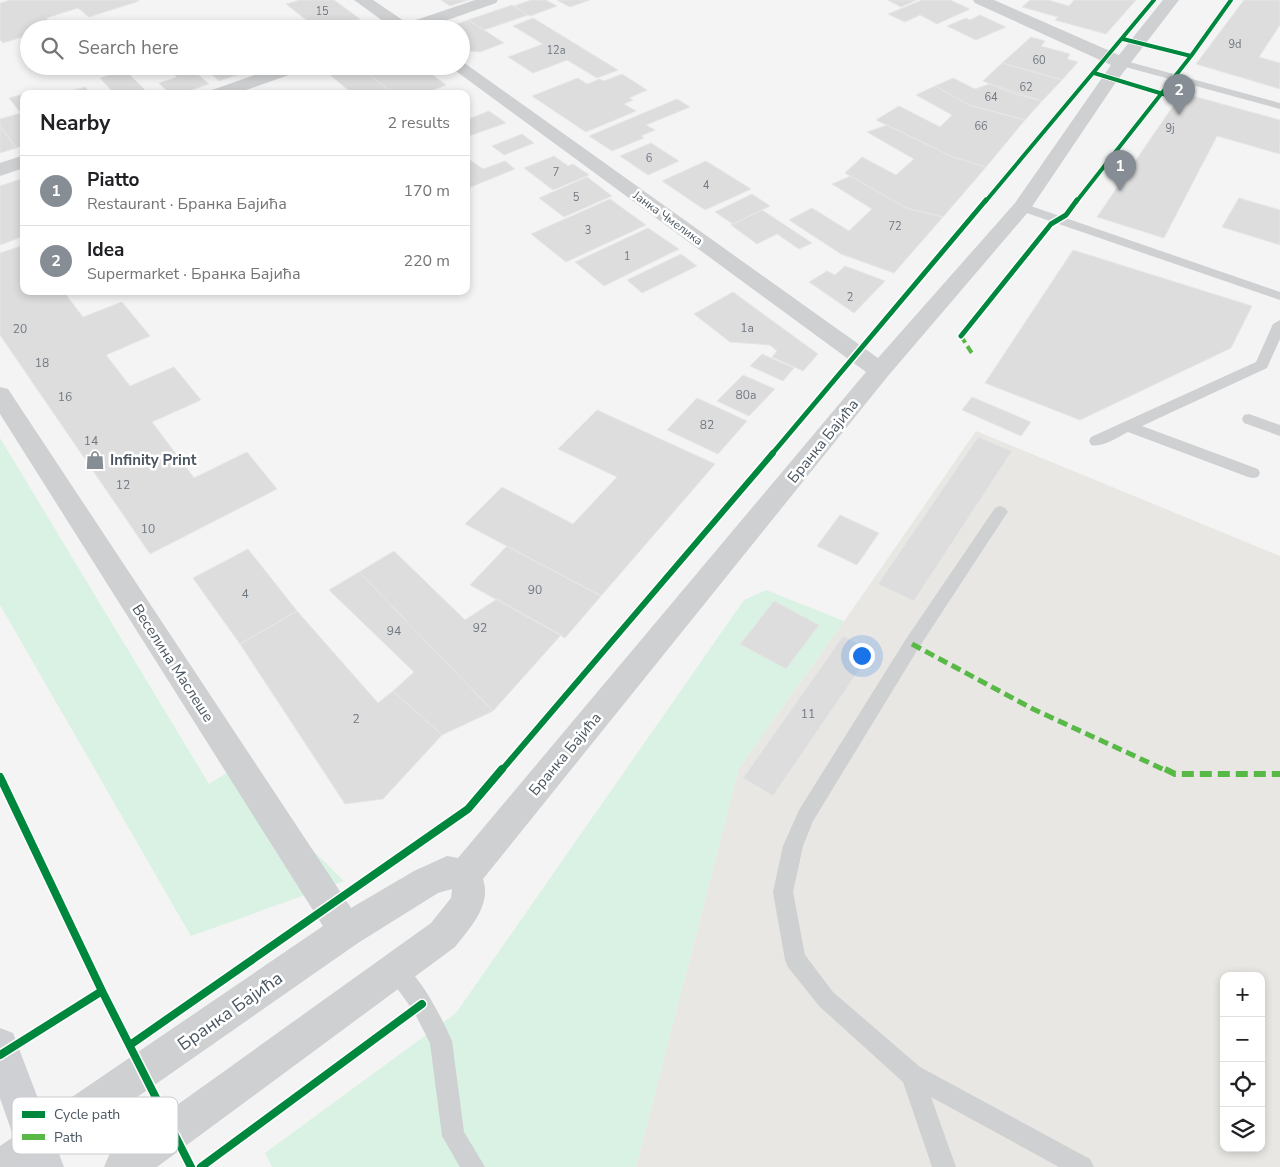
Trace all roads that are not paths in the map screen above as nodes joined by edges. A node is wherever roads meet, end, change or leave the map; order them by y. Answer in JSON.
{"nodes":[{"id":1,"x":362,"y":0,"type":"edge"},
{"id":2,"x":490,"y":0,"type":"edge"},
{"id":3,"x":981,"y":0,"type":"edge"},
{"id":4,"x":1171,"y":0,"type":"edge"},
{"id":5,"x":392,"y":20,"type":"edge"},
{"id":6,"x":431,"y":20,"type":"edge"},
{"id":7,"x":1122,"y":63,"type":"junction"},
{"id":8,"x":272,"y":75,"type":"edge"},
{"id":9,"x":470,"y":75,"type":"edge"},
{"id":10,"x":229,"y":90,"type":"edge"},
{"id":11,"x":1280,"y":106,"type":"edge"},
{"id":12,"x":20,"y":162,"type":"edge"},
{"id":13,"x":0,"y":170,"type":"edge"},
{"id":14,"x":1022,"y":207,"type":"junction"},
{"id":15,"x":1280,"y":296,"type":"edge"},
{"id":16,"x":1280,"y":324,"type":"edge"},
{"id":17,"x":880,"y":370,"type":"junction"},
{"id":18,"x":0,"y":395,"type":"edge"},
{"id":19,"x":1248,"y":419,"type":"dead end"},
{"id":20,"x":1127,"y":426,"type":"junction"},
{"id":21,"x":1280,"y":431,"type":"edge"},
{"id":22,"x":1096,"y":441,"type":"dead end"},
{"id":23,"x":1253,"y":473,"type":"dead end"},
{"id":24,"x":1000,"y":512,"type":"dead end"},
{"id":25,"x":465,"y":875,"type":"junction"},
{"id":26,"x":346,"y":931,"type":"junction"},
{"id":27,"x":396,"y":970,"type":"junction"},
{"id":28,"x":0,"y":1046,"type":"edge"},
{"id":29,"x":912,"y":1075,"type":"junction"},
{"id":30,"x":19,"y":1097,"type":"edge"},
{"id":31,"x":120,"y":1097,"type":"edge"},
{"id":32,"x":178,"y":1128,"type":"edge"},
{"id":33,"x":142,"y":1154,"type":"edge"},
{"id":34,"x":40,"y":1156,"type":"edge"},
{"id":35,"x":3,"y":1167,"type":"edge"},
{"id":36,"x":124,"y":1167,"type":"edge"},
{"id":37,"x":473,"y":1167,"type":"edge"},
{"id":38,"x":944,"y":1167,"type":"edge"},
{"id":39,"x":1082,"y":1167,"type":"edge"}],
"edges":[{"from":1,"to":5,"type":"street"},
{"from":2,"to":6,"type":"street"},
{"from":3,"to":7,"type":"street"},
{"from":4,"to":7,"type":"street","name":"Бранка Бајића"},
{"from":7,"to":11,"type":"lane"},
{"from":7,"to":14,"type":"street","name":"Бранка Бајића"},
{"from":8,"to":10,"type":"street"},
{"from":9,"to":17,"type":"street","name":"Јанка Чмелика"},
{"from":12,"to":13,"type":"street"},
{"from":14,"to":15,"type":"lane"},
{"from":14,"to":17,"type":"street","name":"Бранка Бајића"},
{"from":16,"to":20,"type":"lane"},
{"from":17,"to":25,"type":"street","name":"Бранка Бајића"},
{"from":18,"to":26,"type":"street","name":"Веселина Маслеше"},
{"from":19,"to":21,"type":"lane"},
{"from":20,"to":22,"type":"lane"},
{"from":20,"to":23,"type":"lane"},
{"from":24,"to":29,"type":"lane"},
{"from":25,"to":26,"type":"street","name":"Бранка Бајића"},
{"from":25,"to":27,"type":"street"},
{"from":26,"to":31,"type":"street","name":"Бранка Бајића"},
{"from":27,"to":32,"type":"street"},
{"from":27,"to":37,"type":"lane"},
{"from":28,"to":30,"type":"main road"},
{"from":29,"to":38,"type":"lane"},
{"from":29,"to":39,"type":"lane"},
{"from":33,"to":36,"type":"street"},
{"from":34,"to":35,"type":"street","name":"Бранка Бајића"}]}
